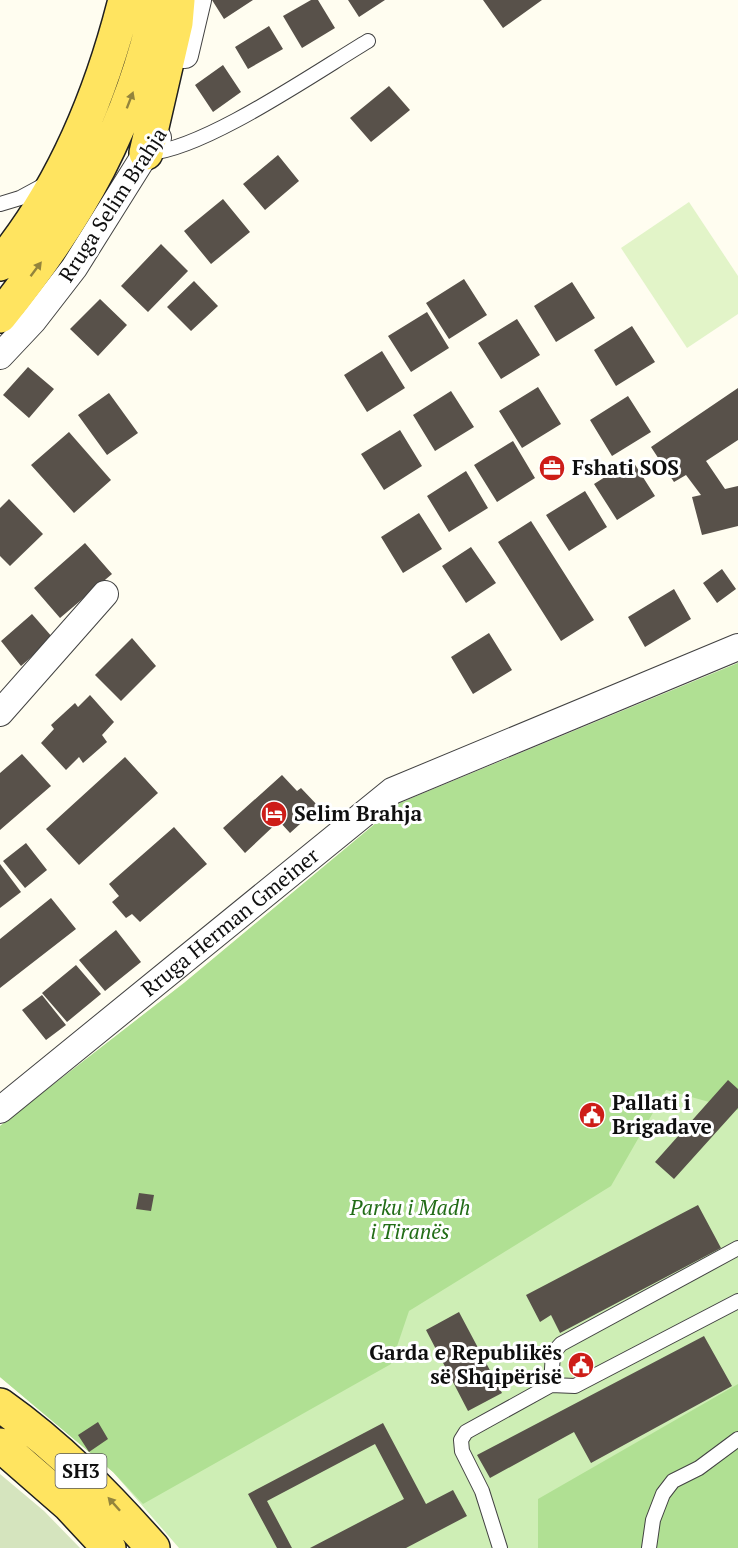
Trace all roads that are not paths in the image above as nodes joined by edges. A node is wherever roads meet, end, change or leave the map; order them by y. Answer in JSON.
{"nodes":[{"id":1,"x":125,"y":0,"type":"edge"},
{"id":2,"x":158,"y":0,"type":"edge"},
{"id":3,"x":178,"y":0,"type":"edge"},
{"id":4,"x":198,"y":0,"type":"edge"},
{"id":5,"x":368,"y":41,"type":"dead end"},
{"id":6,"x":146,"y":153,"type":"junction"},
{"id":7,"x":60,"y":173,"type":"junction"},
{"id":8,"x":0,"y":204,"type":"edge"},
{"id":9,"x":0,"y":264,"type":"edge"},
{"id":10,"x":0,"y":315,"type":"edge"},
{"id":11,"x":0,"y":356,"type":"edge"},
{"id":12,"x":105,"y":594,"type":"dead end"},
{"id":13,"x":738,"y":647,"type":"edge"},
{"id":14,"x":0,"y":713,"type":"edge"},
{"id":15,"x":0,"y":1110,"type":"edge"},
{"id":16,"x":738,"y":1248,"type":"edge"},
{"id":17,"x":738,"y":1301,"type":"edge"},
{"id":18,"x":551,"y":1385,"type":"junction"},
{"id":19,"x":0,"y":1405,"type":"edge"},
{"id":20,"x":738,"y":1439,"type":"edge"},
{"id":21,"x":0,"y":1445,"type":"edge"},
{"id":22,"x":109,"y":1548,"type":"edge"},
{"id":23,"x":153,"y":1548,"type":"edge"},
{"id":24,"x":500,"y":1548,"type":"edge"},
{"id":25,"x":649,"y":1548,"type":"edge"}],
"edges":[{"from":1,"to":7,"type":"main road"},
{"from":10,"to":2,"type":"main road","name":"Rruga Selim Brahja","one_way":true},
{"from":3,"to":6,"type":"main road"},
{"from":4,"to":6,"type":"street","name":"Rruga Selim Brahja"},
{"from":5,"to":6,"type":"lane"},
{"from":6,"to":11,"type":"street","name":"Rruga Selim Brahja"},
{"from":7,"to":8,"type":"lane"},
{"from":7,"to":9,"type":"main road"},
{"from":12,"to":14,"type":"street"},
{"from":13,"to":15,"type":"street","name":"Rruga Herman Gmeiner"},
{"from":16,"to":18,"type":"lane"},
{"from":17,"to":18,"type":"lane"},
{"from":18,"to":24,"type":"lane"},
{"from":23,"to":19,"type":"main road","number":"SH3","one_way":true},
{"from":20,"to":25,"type":"lane"},
{"from":21,"to":22,"type":"main road","number":"SH3"}]}
